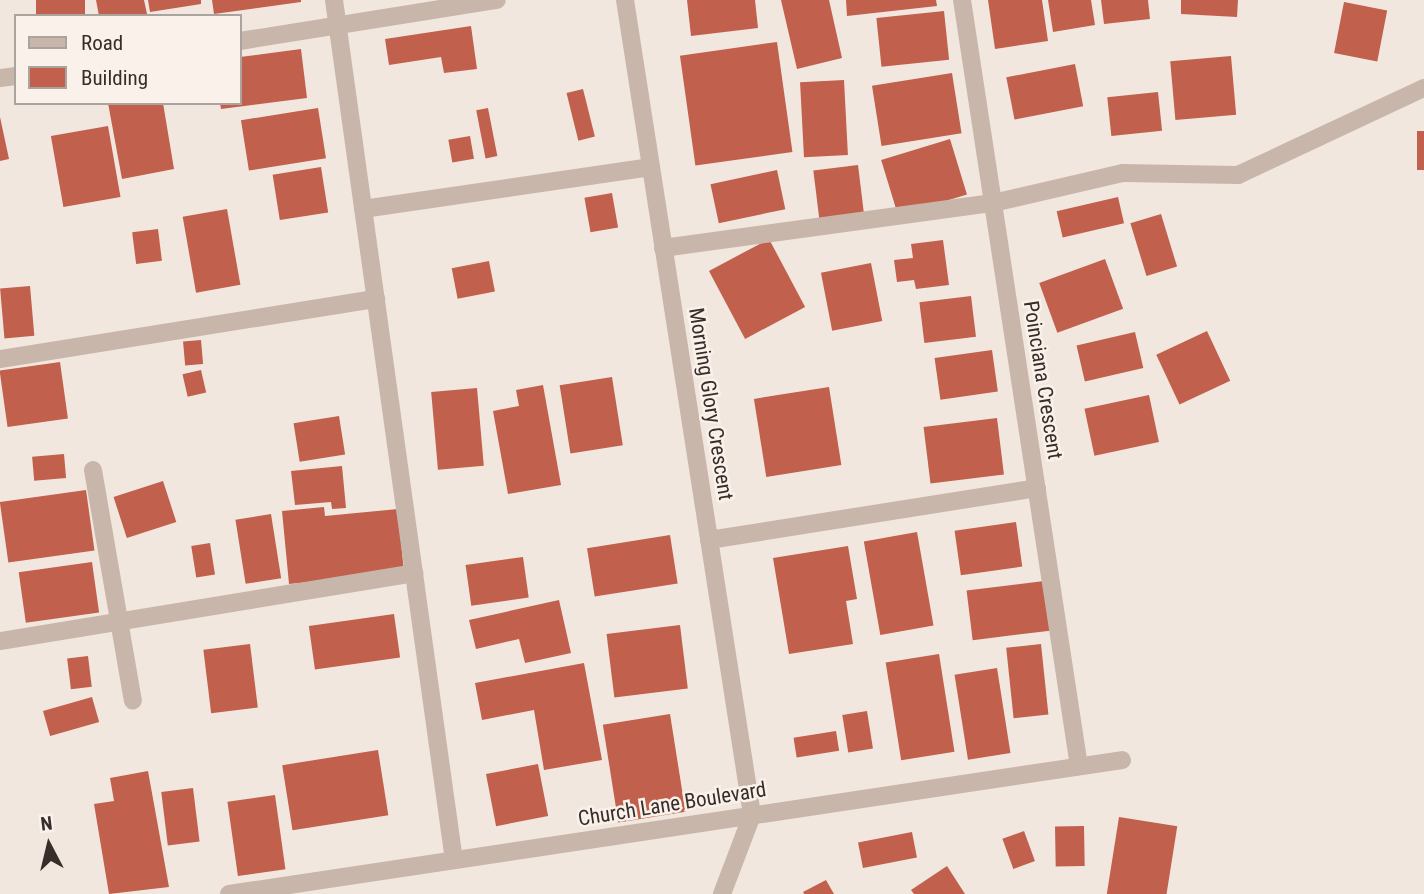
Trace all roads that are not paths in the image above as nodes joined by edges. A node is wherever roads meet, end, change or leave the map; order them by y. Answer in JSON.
{"nodes":[{"id":1,"x":334,"y":0,"type":"edge"},
{"id":2,"x":497,"y":0,"type":"edge"},
{"id":3,"x":625,"y":0,"type":"edge"},
{"id":4,"x":962,"y":0,"type":"edge"},
{"id":5,"x":337,"y":25,"type":"junction"},
{"id":6,"x":242,"y":41,"type":"edge"},
{"id":7,"x":1424,"y":88,"type":"edge"},
{"id":8,"x":651,"y":167,"type":"junction"},
{"id":9,"x":993,"y":203,"type":"junction"},
{"id":10,"x":363,"y":209,"type":"junction"},
{"id":11,"x":663,"y":248,"type":"junction"},
{"id":12,"x":376,"y":299,"type":"junction"},
{"id":13,"x":0,"y":359,"type":"edge"},
{"id":14,"x":93,"y":470,"type":"dead end"},
{"id":15,"x":1037,"y":488,"type":"junction"},
{"id":16,"x":709,"y":540,"type":"junction"},
{"id":17,"x":414,"y":573,"type":"junction"},
{"id":18,"x":117,"y":621,"type":"junction"},
{"id":19,"x":0,"y":641,"type":"edge"},
{"id":20,"x":134,"y":701,"type":"dead end"},
{"id":21,"x":1122,"y":760,"type":"dead end"},
{"id":22,"x":1079,"y":766,"type":"junction"},
{"id":23,"x":752,"y":815,"type":"junction"},
{"id":24,"x":454,"y":860,"type":"junction"},
{"id":25,"x":229,"y":894,"type":"edge"},
{"id":26,"x":723,"y":894,"type":"edge"}],
"edges":[{"from":1,"to":5,"type":"street"},
{"from":2,"to":5,"type":"street"},
{"from":3,"to":8,"type":"street","name":"Morning Glory Crescent"},
{"from":4,"to":9,"type":"street","name":"Poinciana Crescent"},
{"from":5,"to":6,"type":"street"},
{"from":5,"to":10,"type":"street"},
{"from":7,"to":9,"type":"street"},
{"from":8,"to":10,"type":"street"},
{"from":8,"to":11,"type":"street","name":"Morning Glory Crescent"},
{"from":9,"to":11,"type":"street"},
{"from":9,"to":15,"type":"street","name":"Poinciana Crescent"},
{"from":10,"to":12,"type":"street"},
{"from":11,"to":16,"type":"street","name":"Morning Glory Crescent"},
{"from":12,"to":13,"type":"street"},
{"from":12,"to":17,"type":"street"},
{"from":14,"to":18,"type":"street"},
{"from":15,"to":16,"type":"street"},
{"from":15,"to":22,"type":"street","name":"Poinciana Crescent"},
{"from":16,"to":23,"type":"street","name":"Morning Glory Crescent"},
{"from":17,"to":18,"type":"street"},
{"from":17,"to":24,"type":"street"},
{"from":18,"to":19,"type":"street"},
{"from":18,"to":20,"type":"street"},
{"from":21,"to":22,"type":"street","name":"Church Lane Boulevard"},
{"from":22,"to":23,"type":"street","name":"Church Lane Boulevard"},
{"from":23,"to":24,"type":"street","name":"Church Lane Boulevard"},
{"from":23,"to":26,"type":"street"},
{"from":24,"to":25,"type":"street","name":"Church Lane Boulevard"}]}
